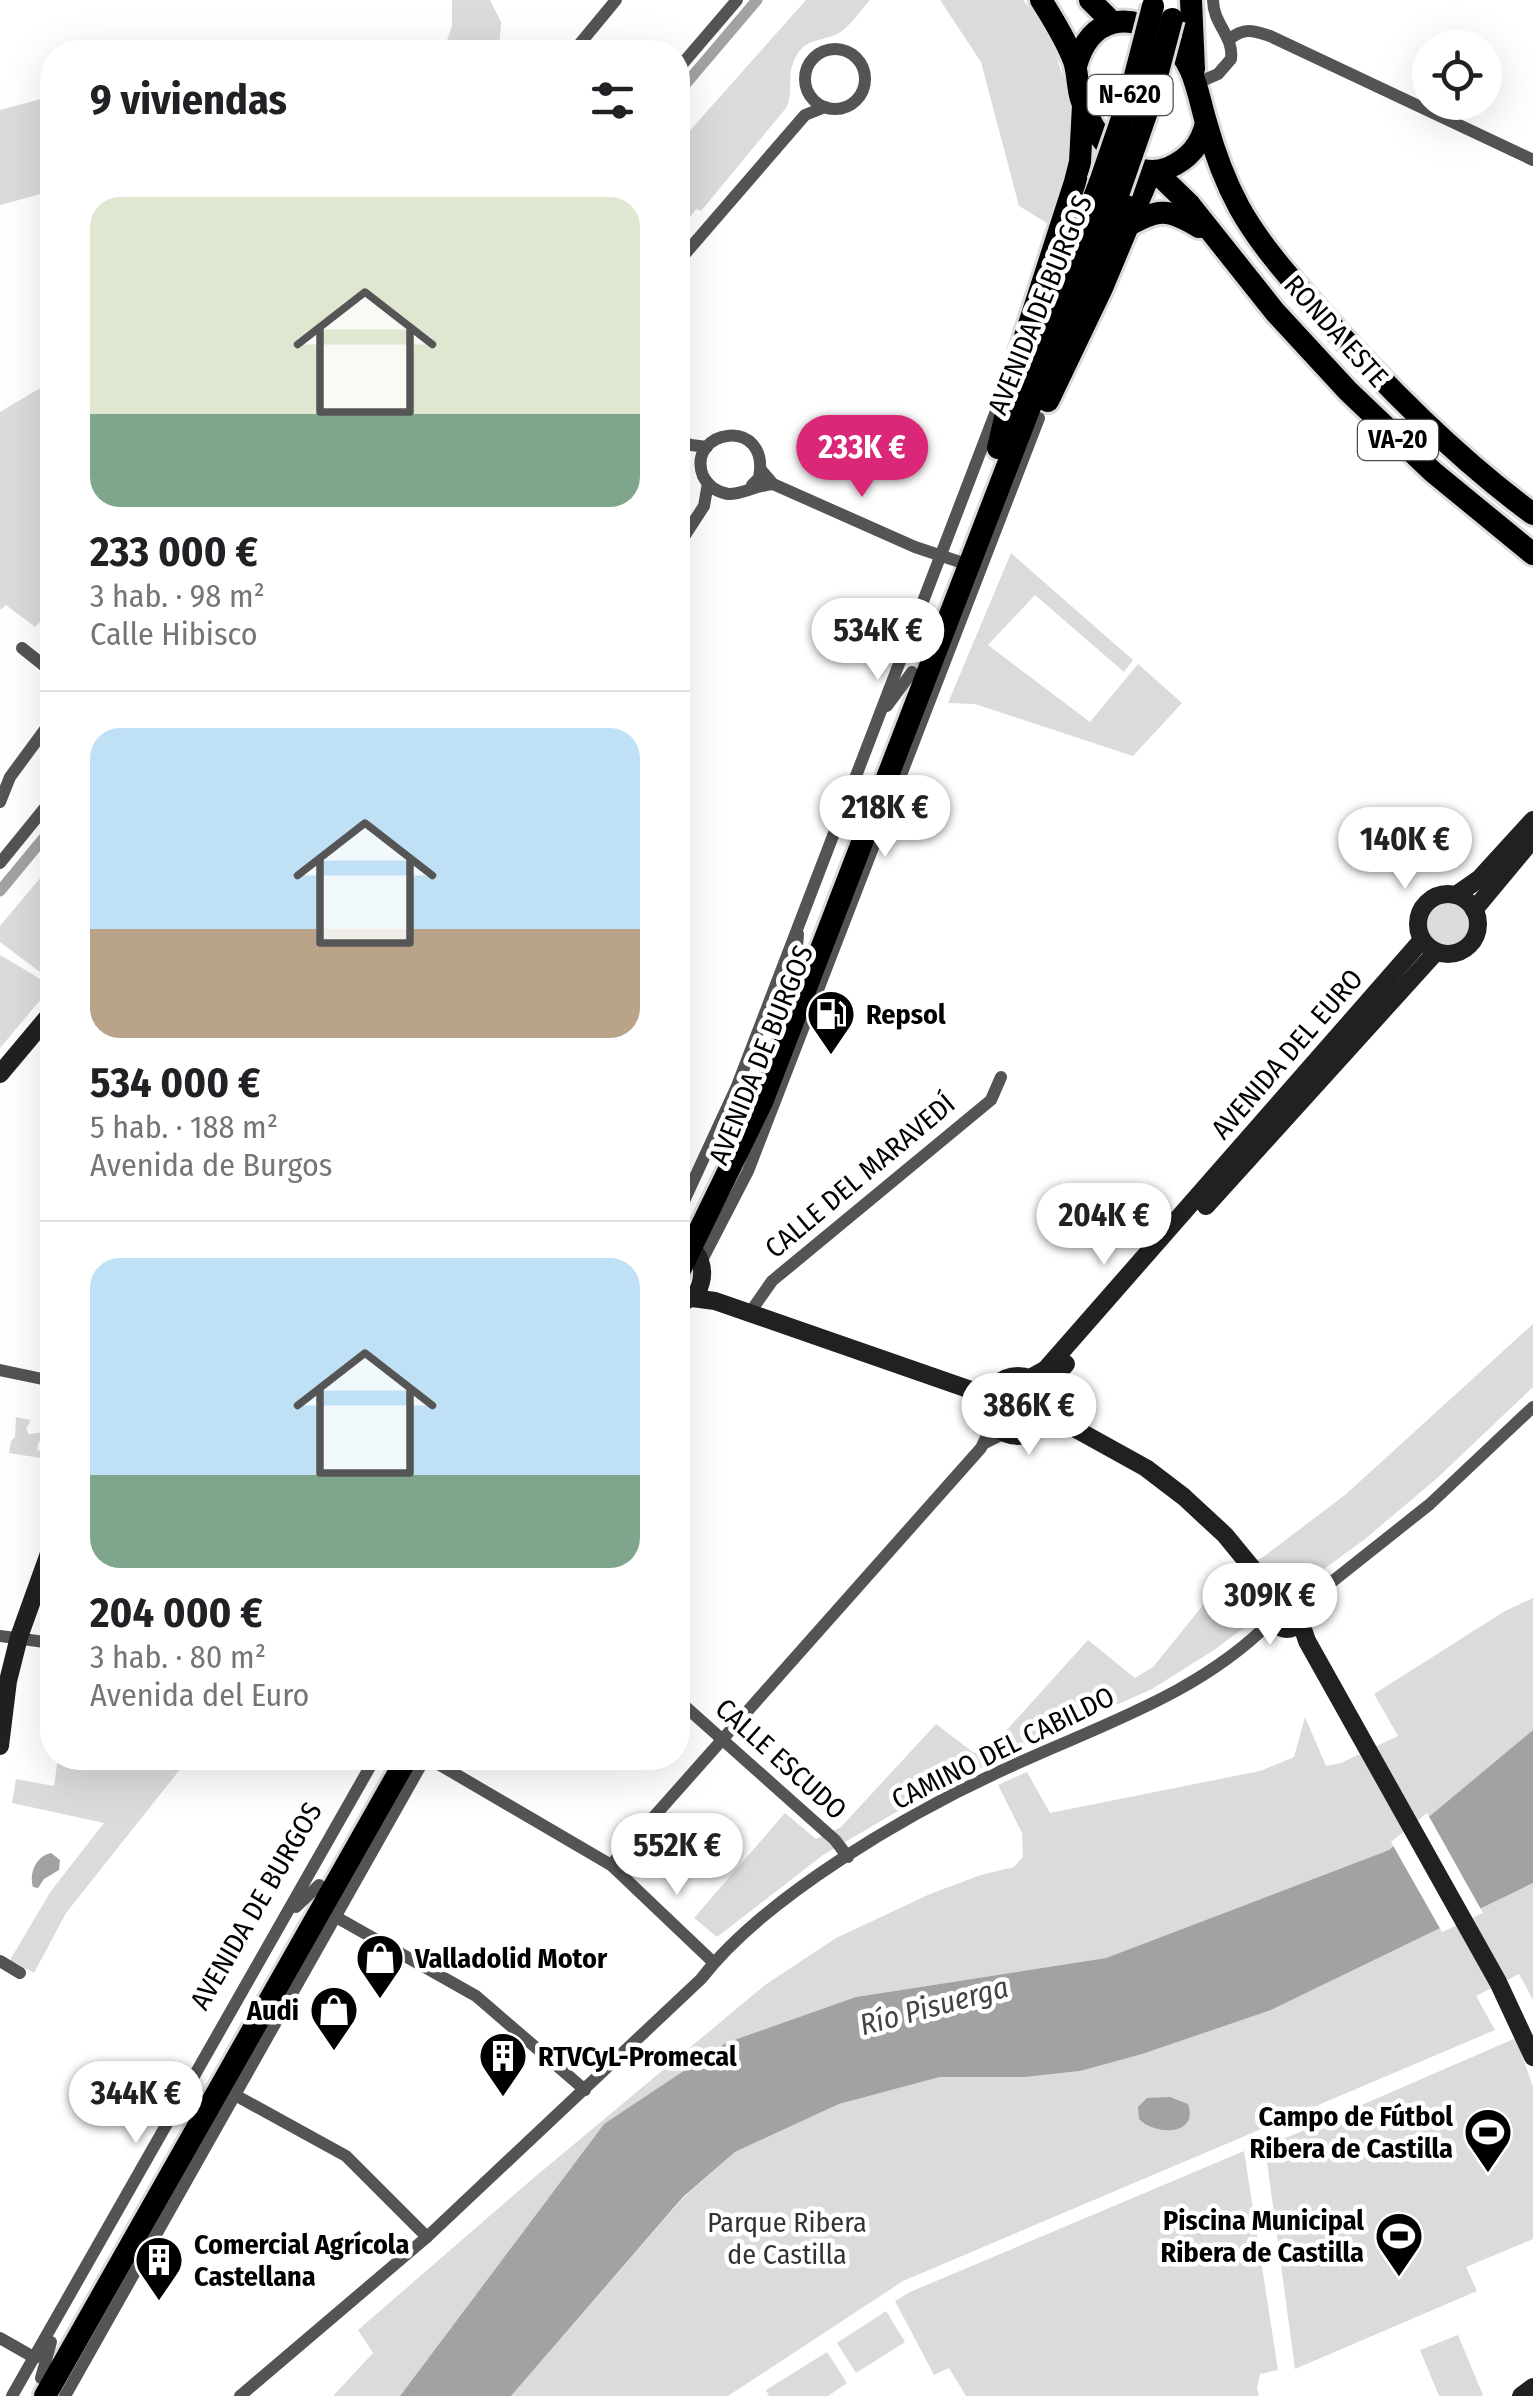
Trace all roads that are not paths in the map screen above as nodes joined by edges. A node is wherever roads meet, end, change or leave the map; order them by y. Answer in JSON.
{"nodes":[{"id":1,"x":616,"y":0,"type":"edge"},
{"id":2,"x":737,"y":0,"type":"edge"},
{"id":3,"x":1041,"y":0,"type":"edge"},
{"id":4,"x":1090,"y":0,"type":"edge"},
{"id":5,"x":1191,"y":0,"type":"edge"},
{"id":6,"x":1213,"y":0,"type":"edge"},
{"id":7,"x":1163,"y":6,"type":"edge"},
{"id":8,"x":1119,"y":14,"type":"edge"},
{"id":9,"x":583,"y":40,"type":"edge"},
{"id":10,"x":1230,"y":40,"type":"junction"},
{"id":11,"x":690,"y":55,"type":"edge"},
{"id":12,"x":1076,"y":66,"type":"junction"},
{"id":13,"x":1196,"y":80,"type":"junction"},
{"id":14,"x":808,"y":94,"type":"junction"},
{"id":15,"x":1083,"y":105,"type":"junction"},
{"id":16,"x":825,"y":107,"type":"junction"},
{"id":17,"x":804,"y":115,"type":"junction"},
{"id":18,"x":1206,"y":123,"type":"junction"},
{"id":19,"x":1533,"y":160,"type":"edge"},
{"id":20,"x":1153,"y":172,"type":"junction"},
{"id":21,"x":1110,"y":187,"type":"junction"},
{"id":22,"x":1126,"y":227,"type":"junction"},
{"id":23,"x":1220,"y":240,"type":"junction"},
{"id":24,"x":690,"y":248,"type":"edge"},
{"id":25,"x":1022,"y":344,"type":"junction"},
{"id":26,"x":1039,"y":418,"type":"junction"},
{"id":27,"x":690,"y":445,"type":"edge"},
{"id":28,"x":998,"y":448,"type":"junction"},
{"id":29,"x":704,"y":452,"type":"junction"},
{"id":30,"x":761,"y":470,"type":"junction"},
{"id":31,"x":1005,"y":472,"type":"junction"},
{"id":32,"x":708,"y":483,"type":"junction"},
{"id":33,"x":773,"y":484,"type":"junction"},
{"id":34,"x":752,"y":485,"type":"junction"},
{"id":35,"x":724,"y":494,"type":"junction"},
{"id":36,"x":704,"y":506,"type":"junction"},
{"id":37,"x":1533,"y":514,"type":"edge"},
{"id":38,"x":690,"y":528,"type":"edge"},
{"id":39,"x":1533,"y":554,"type":"edge"},
{"id":40,"x":955,"y":559,"type":"junction"},
{"id":41,"x":975,"y":590,"type":"junction"},
{"id":42,"x":22,"y":648,"type":"dead end"},
{"id":43,"x":40,"y":662,"type":"edge"},
{"id":44,"x":912,"y":672,"type":"junction"},
{"id":45,"x":928,"y":709,"type":"junction"},
{"id":46,"x":878,"y":719,"type":"junction"},
{"id":47,"x":40,"y":736,"type":"edge"},
{"id":48,"x":891,"y":768,"type":"junction"},
{"id":49,"x":0,"y":802,"type":"edge"},
{"id":50,"x":40,"y":814,"type":"edge"},
{"id":51,"x":870,"y":820,"type":"junction"},
{"id":52,"x":1533,"y":820,"type":"edge"},
{"id":53,"x":1533,"y":839,"type":"edge"},
{"id":54,"x":0,"y":864,"type":"edge"},
{"id":55,"x":858,"y":892,"type":"junction"},
{"id":56,"x":1456,"y":896,"type":"junction"},
{"id":57,"x":1474,"y":910,"type":"junction"},
{"id":58,"x":798,"y":926,"type":"junction"},
{"id":59,"x":1429,"y":946,"type":"junction"},
{"id":60,"x":818,"y":957,"type":"junction"},
{"id":61,"x":796,"y":993,"type":"junction"},
{"id":62,"x":769,"y":1002,"type":"junction"},
{"id":63,"x":805,"y":1022,"type":"junction"},
{"id":64,"x":40,"y":1026,"type":"edge"},
{"id":65,"x":0,"y":1074,"type":"edge"},
{"id":66,"x":1001,"y":1078,"type":"dead end"},
{"id":67,"x":758,"y":1092,"type":"junction"},
{"id":68,"x":716,"y":1131,"type":"junction"},
{"id":69,"x":758,"y":1146,"type":"junction"},
{"id":70,"x":690,"y":1188,"type":"edge"},
{"id":71,"x":690,"y":1238,"type":"edge"},
{"id":72,"x":690,"y":1242,"type":"edge"},
{"id":73,"x":690,"y":1301,"type":"edge"},
{"id":74,"x":749,"y":1314,"type":"junction"},
{"id":75,"x":0,"y":1370,"type":"edge"},
{"id":76,"x":40,"y":1378,"type":"edge"},
{"id":77,"x":990,"y":1396,"type":"junction"},
{"id":78,"x":1046,"y":1404,"type":"junction"},
{"id":79,"x":1533,"y":1407,"type":"edge"},
{"id":80,"x":999,"y":1428,"type":"junction"},
{"id":81,"x":40,"y":1570,"type":"edge"},
{"id":82,"x":1288,"y":1610,"type":"junction"},
{"id":83,"x":9,"y":1636,"type":"edge"},
{"id":84,"x":40,"y":1641,"type":"edge"},
{"id":85,"x":690,"y":1711,"type":"edge"},
{"id":86,"x":722,"y":1740,"type":"junction"},
{"id":87,"x":0,"y":1746,"type":"edge"},
{"id":88,"x":368,"y":1770,"type":"edge"},
{"id":89,"x":384,"y":1770,"type":"edge"},
{"id":90,"x":400,"y":1770,"type":"edge"},
{"id":91,"x":419,"y":1770,"type":"edge"},
{"id":92,"x":447,"y":1770,"type":"edge"},
{"id":93,"x":404,"y":1794,"type":"junction"},
{"id":94,"x":364,"y":1834,"type":"junction"},
{"id":95,"x":848,"y":1857,"type":"junction"},
{"id":96,"x":610,"y":1865,"type":"junction"},
{"id":97,"x":319,"y":1885,"type":"junction"},
{"id":98,"x":336,"y":1916,"type":"junction"},
{"id":99,"x":284,"y":1919,"type":"junction"},
{"id":100,"x":0,"y":1961,"type":"edge"},
{"id":101,"x":713,"y":1962,"type":"junction"},
{"id":102,"x":20,"y":1973,"type":"dead end"},
{"id":103,"x":1533,"y":2058,"type":"edge"},
{"id":104,"x":190,"y":2082,"type":"junction"},
{"id":105,"x":584,"y":2090,"type":"junction"},
{"id":106,"x":224,"y":2099,"type":"junction"},
{"id":107,"x":205,"y":2148,"type":"junction"},
{"id":108,"x":175,"y":2202,"type":"junction"},
{"id":109,"x":141,"y":2217,"type":"junction"},
{"id":110,"x":427,"y":2237,"type":"junction"},
{"id":111,"x":119,"y":2255,"type":"junction"},
{"id":112,"x":78,"y":2284,"type":"junction"},
{"id":113,"x":57,"y":2320,"type":"junction"},
{"id":114,"x":0,"y":2338,"type":"edge"},
{"id":115,"x":80,"y":2370,"type":"junction"},
{"id":116,"x":38,"y":2382,"type":"edge"},
{"id":117,"x":1533,"y":2386,"type":"edge"},
{"id":118,"x":12,"y":2396,"type":"edge"},
{"id":119,"x":65,"y":2396,"type":"edge"},
{"id":120,"x":240,"y":2396,"type":"edge"},
{"id":121,"x":1521,"y":2396,"type":"edge"}],
"edges":[{"from":1,"to":9,"type":"street"},
{"from":2,"to":11,"type":"street"},
{"from":3,"to":12,"type":"highway","name":"RONDA ESTE","number":"VA-20"},
{"from":4,"to":8,"type":"highway","name":"RONDA ESTE","number":"VA-20"},
{"from":5,"to":13,"type":"highway"},
{"from":6,"to":10,"type":"street"},
{"from":7,"to":21,"type":"highway","name":"AVENIDA DE BURGOS","number":"N-620","bridge":true},
{"from":8,"to":12,"type":"highway"},
{"from":8,"to":13,"type":"highway","name":"RONDA ESTE","number":"VA-20"},
{"from":10,"to":13,"type":"street"},
{"from":10,"to":19,"type":"street"},
{"from":12,"to":15,"type":"highway","name":"RONDA ESTE","number":"VA-20"},
{"from":13,"to":18,"type":"highway","name":"RONDA ESTE","number":"VA-20"},
{"from":14,"to":16,"type":"street"},
{"from":14,"to":16,"type":"street"},
{"from":14,"to":17,"type":"street"},
{"from":15,"to":20,"type":"highway","name":"RONDA ESTE","number":"VA-20"},
{"from":15,"to":25,"type":"highway"},
{"from":16,"to":17,"type":"street"},
{"from":17,"to":24,"type":"street"},
{"from":18,"to":20,"type":"highway"},
{"from":18,"to":37,"type":"highway","name":"RONDA ESTE","number":"VA-20"},
{"from":20,"to":22,"type":"highway"},
{"from":20,"to":23,"type":"highway","name":"RONDA ESTE","number":"VA-20"},
{"from":21,"to":28,"type":"highway","name":"AVENIDA DE BURGOS"},
{"from":21,"to":31,"type":"highway","name":"AVENIDA DE BURGOS"},
{"from":22,"to":23,"type":"highway"},
{"from":22,"to":26,"type":"highway"},
{"from":23,"to":39,"type":"highway","name":"RONDA ESTE","number":"VA-20"},
{"from":25,"to":28,"type":"highway"},
{"from":25,"to":40,"type":"street","name":"AVENIDA DE BURGOS"},
{"from":26,"to":31,"type":"highway"},
{"from":26,"to":41,"type":"street","name":"AVENIDA DE BURGOS"},
{"from":27,"to":29,"type":"street"},
{"from":28,"to":40,"type":"highway","name":"AVENIDA DE BURGOS"},
{"from":29,"to":30,"type":"street"},
{"from":29,"to":32,"type":"street"},
{"from":30,"to":33,"type":"street"},
{"from":30,"to":34,"type":"street"},
{"from":31,"to":40,"type":"highway","name":"AVENIDA DE BURGOS"},
{"from":32,"to":35,"type":"street"},
{"from":32,"to":36,"type":"street"},
{"from":33,"to":34,"type":"street"},
{"from":33,"to":40,"type":"street"},
{"from":34,"to":35,"type":"street"},
{"from":35,"to":36,"type":"street"},
{"from":36,"to":38,"type":"street"},
{"from":40,"to":41,"type":"street"},
{"from":40,"to":44,"type":"highway","name":"AVENIDA DE BURGOS"},
{"from":40,"to":46,"type":"street","name":"AVENIDA DE BURGOS"},
{"from":40,"to":48,"type":"highway","name":"AVENIDA DE BURGOS"},
{"from":41,"to":45,"type":"street","name":"AVENIDA DE BURGOS"},
{"from":42,"to":43,"type":"street"},
{"from":44,"to":46,"type":"street"},
{"from":44,"to":60,"type":"highway","name":"AVENIDA DE BURGOS"},
{"from":45,"to":48,"type":"street"},
{"from":45,"to":55,"type":"street","name":"AVENIDA DE BURGOS"},
{"from":46,"to":58,"type":"street","name":"AVENIDA DE BURGOS"},
{"from":47,"to":49,"type":"street"},
{"from":48,"to":51,"type":"highway","name":"AVENIDA DE BURGOS"},
{"from":50,"to":54,"type":"street"},
{"from":51,"to":55,"type":"street"},
{"from":51,"to":60,"type":"highway","name":"AVENIDA DE BURGOS"},
{"from":52,"to":56,"type":"street"},
{"from":53,"to":57,"type":"street"},
{"from":55,"to":60,"type":"street","name":"AVENIDA DE BURGOS"},
{"from":56,"to":57,"type":"street"},
{"from":56,"to":59,"type":"street"},
{"from":57,"to":59,"type":"street"},
{"from":58,"to":60,"type":"street"},
{"from":58,"to":62,"type":"street","name":"AVENIDA DE BURGOS"},
{"from":59,"to":78,"type":"street","name":"AVENIDA DEL EURO"},
{"from":60,"to":61,"type":"highway","name":"AVENIDA DE BURGOS"},
{"from":60,"to":63,"type":"street","name":"AVENIDA DE BURGOS"},
{"from":61,"to":62,"type":"street"},
{"from":61,"to":63,"type":"street"},
{"from":61,"to":67,"type":"highway","name":"AVENIDA DE BURGOS"},
{"from":62,"to":68,"type":"street","name":"AVENIDA DE BURGOS"},
{"from":63,"to":69,"type":"street","name":"AVENIDA DE BURGOS"},
{"from":64,"to":65,"type":"street"},
{"from":66,"to":74,"type":"street","name":"CALLE DEL MARAVEDÍ"},
{"from":67,"to":68,"type":"street"},
{"from":67,"to":69,"type":"street"},
{"from":67,"to":71,"type":"highway","name":"AVENIDA DE BURGOS"},
{"from":68,"to":70,"type":"street","name":"AVENIDA DE BURGOS"},
{"from":69,"to":72,"type":"street","name":"AVENIDA DE BURGOS"},
{"from":73,"to":74,"type":"street"},
{"from":74,"to":77,"type":"street"},
{"from":75,"to":76,"type":"street"},
{"from":77,"to":78,"type":"street"},
{"from":77,"to":80,"type":"street"},
{"from":78,"to":80,"type":"street"},
{"from":78,"to":82,"type":"street"},
{"from":79,"to":82,"type":"street","name":"CAMINO DEL CABILDO"},
{"from":80,"to":86,"type":"street"},
{"from":81,"to":83,"type":"street"},
{"from":82,"to":95,"type":"street","name":"CAMINO DEL CABILDO"},
{"from":82,"to":103,"type":"street"},
{"from":83,"to":84,"type":"street"},
{"from":83,"to":87,"type":"street"},
{"from":85,"to":86,"type":"street","name":"CALLE ESCUDO"},
{"from":86,"to":95,"type":"street","name":"CALLE ESCUDO"},
{"from":86,"to":96,"type":"street"},
{"from":88,"to":99,"type":"street","name":"AVENIDA DE BURGOS"},
{"from":89,"to":97,"type":"highway","name":"AVENIDA DE BURGOS"},
{"from":90,"to":94,"type":"highway","name":"AVENIDA DE BURGOS"},
{"from":91,"to":93,"type":"street","name":"AVENIDA DE BURGOS"},
{"from":92,"to":96,"type":"street"},
{"from":93,"to":94,"type":"street"},
{"from":93,"to":98,"type":"street","name":"AVENIDA DE BURGOS"},
{"from":94,"to":106,"type":"highway","name":"AVENIDA DE BURGOS"},
{"from":95,"to":101,"type":"street","name":"CAMINO DEL CABILDO"},
{"from":96,"to":101,"type":"street"},
{"from":97,"to":99,"type":"street"},
{"from":97,"to":109,"type":"highway","name":"AVENIDA DE BURGOS"},
{"from":98,"to":105,"type":"street"},
{"from":98,"to":106,"type":"street","name":"AVENIDA DE BURGOS"},
{"from":99,"to":104,"type":"street","name":"AVENIDA DE BURGOS"},
{"from":100,"to":102,"type":"street"},
{"from":101,"to":105,"type":"street","name":"CAMINO DEL CABILDO"},
{"from":104,"to":109,"type":"street"},
{"from":104,"to":112,"type":"street","name":"AVENIDA DE BURGOS"},
{"from":105,"to":110,"type":"street","name":"CAMINO DEL CABILDO"},
{"from":106,"to":107,"type":"street"},
{"from":106,"to":107,"type":"street","name":"AVENIDA DE BURGOS"},
{"from":106,"to":109,"type":"highway","name":"AVENIDA DE BURGOS"},
{"from":106,"to":110,"type":"street"},
{"from":107,"to":108,"type":"street","name":"AVENIDA DE BURGOS"},
{"from":108,"to":109,"type":"street"},
{"from":108,"to":115,"type":"street","name":"AVENIDA DE BURGOS"},
{"from":109,"to":111,"type":"highway","name":"AVENIDA DE BURGOS"},
{"from":110,"to":120,"type":"street","name":"CAMINO DEL CABILDO"},
{"from":111,"to":112,"type":"street"},
{"from":111,"to":115,"type":"street"},
{"from":111,"to":116,"type":"highway","name":"AVENIDA DE BURGOS"},
{"from":112,"to":113,"type":"street","name":"AVENIDA DE BURGOS"},
{"from":113,"to":116,"type":"street"},
{"from":113,"to":116,"type":"street","name":"AVENIDA DE BURGOS"},
{"from":114,"to":116,"type":"street"},
{"from":115,"to":119,"type":"street","name":"AVENIDA DE BURGOS"},
{"from":116,"to":118,"type":"street","name":"AVENIDA DE BURGOS"},
{"from":117,"to":121,"type":"street"}]}
